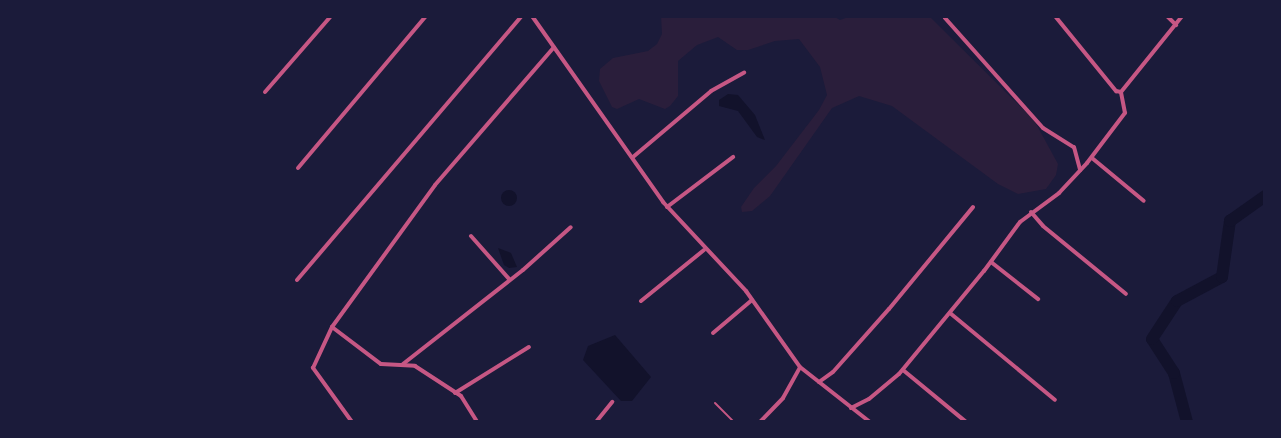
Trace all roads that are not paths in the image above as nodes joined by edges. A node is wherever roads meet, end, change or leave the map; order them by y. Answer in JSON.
{"nodes":[{"id":1,"x":331,"y":16,"type":"edge"},
{"id":2,"x":426,"y":16,"type":"edge"},
{"id":3,"x":522,"y":16,"type":"edge"},
{"id":4,"x":532,"y":16,"type":"edge"},
{"id":5,"x":1056,"y":16,"type":"edge"},
{"id":6,"x":1167,"y":16,"type":"edge"},
{"id":7,"x":1182,"y":16,"type":"edge"},
{"id":8,"x":945,"y":18,"type":"dead end"},
{"id":9,"x":1176,"y":25,"type":"junction"},
{"id":10,"x":554,"y":47,"type":"junction"},
{"id":11,"x":744,"y":73,"type":"dead end"},
{"id":12,"x":265,"y":92,"type":"dead end"},
{"id":13,"x":1121,"y":92,"type":"junction"},
{"id":14,"x":633,"y":157,"type":"junction"},
{"id":15,"x":733,"y":157,"type":"dead end"},
{"id":16,"x":1092,"y":158,"type":"junction"},
{"id":17,"x":298,"y":168,"type":"dead end"},
{"id":18,"x":1080,"y":170,"type":"junction"},
{"id":19,"x":1144,"y":201,"type":"dead end"},
{"id":20,"x":667,"y":207,"type":"junction"},
{"id":21,"x":973,"y":207,"type":"dead end"},
{"id":22,"x":1031,"y":212,"type":"junction"},
{"id":23,"x":571,"y":227,"type":"dead end"},
{"id":24,"x":471,"y":236,"type":"dead end"},
{"id":25,"x":704,"y":250,"type":"junction"},
{"id":26,"x":991,"y":262,"type":"junction"},
{"id":27,"x":509,"y":279,"type":"junction"},
{"id":28,"x":297,"y":280,"type":"dead end"},
{"id":29,"x":1126,"y":294,"type":"dead end"},
{"id":30,"x":1038,"y":299,"type":"dead end"},
{"id":31,"x":752,"y":300,"type":"junction"},
{"id":32,"x":641,"y":301,"type":"dead end"},
{"id":33,"x":950,"y":313,"type":"junction"},
{"id":34,"x":332,"y":327,"type":"junction"},
{"id":35,"x":713,"y":333,"type":"dead end"},
{"id":36,"x":530,"y":347,"type":"dead end"},
{"id":37,"x":403,"y":364,"type":"junction"},
{"id":38,"x":800,"y":367,"type":"junction"},
{"id":39,"x":902,"y":370,"type":"junction"},
{"id":40,"x":818,"y":382,"type":"junction"},
{"id":41,"x":455,"y":393,"type":"junction"},
{"id":42,"x":1055,"y":400,"type":"dead end"},
{"id":43,"x":612,"y":402,"type":"dead end"},
{"id":44,"x":715,"y":403,"type":"dead end"},
{"id":45,"x":851,"y":408,"type":"junction"},
{"id":46,"x":352,"y":422,"type":"edge"},
{"id":47,"x":476,"y":422,"type":"edge"},
{"id":48,"x":596,"y":422,"type":"edge"},
{"id":49,"x":734,"y":422,"type":"edge"},
{"id":50,"x":760,"y":422,"type":"edge"},
{"id":51,"x":870,"y":422,"type":"edge"},
{"id":52,"x":966,"y":422,"type":"edge"}],
"edges":[{"from":1,"to":12,"type":"street"},
{"from":2,"to":17,"type":"street"},
{"from":3,"to":28,"type":"street"},
{"from":4,"to":10,"type":"street"},
{"from":5,"to":13,"type":"street"},
{"from":6,"to":9,"type":"street"},
{"from":7,"to":9,"type":"street"},
{"from":8,"to":18,"type":"street"},
{"from":9,"to":13,"type":"street"},
{"from":10,"to":14,"type":"street"},
{"from":10,"to":34,"type":"street"},
{"from":11,"to":14,"type":"street"},
{"from":13,"to":16,"type":"street"},
{"from":14,"to":20,"type":"street"},
{"from":15,"to":20,"type":"street"},
{"from":16,"to":18,"type":"street"},
{"from":16,"to":19,"type":"street"},
{"from":18,"to":22,"type":"street"},
{"from":20,"to":25,"type":"street"},
{"from":21,"to":40,"type":"street"},
{"from":22,"to":26,"type":"street"},
{"from":22,"to":29,"type":"street"},
{"from":23,"to":27,"type":"street"},
{"from":24,"to":27,"type":"street"},
{"from":25,"to":31,"type":"street"},
{"from":25,"to":32,"type":"street"},
{"from":26,"to":30,"type":"street"},
{"from":26,"to":33,"type":"street"},
{"from":27,"to":37,"type":"street"},
{"from":31,"to":35,"type":"street"},
{"from":31,"to":38,"type":"street"},
{"from":33,"to":39,"type":"street"},
{"from":33,"to":42,"type":"street"},
{"from":34,"to":37,"type":"street"},
{"from":34,"to":46,"type":"street"},
{"from":36,"to":41,"type":"street"},
{"from":37,"to":41,"type":"street"},
{"from":38,"to":40,"type":"street"},
{"from":38,"to":50,"type":"street"},
{"from":39,"to":45,"type":"street"},
{"from":39,"to":52,"type":"street"},
{"from":40,"to":45,"type":"street"},
{"from":41,"to":47,"type":"street"},
{"from":43,"to":48,"type":"street"},
{"from":44,"to":49,"type":"lane"},
{"from":45,"to":51,"type":"street"}]}
